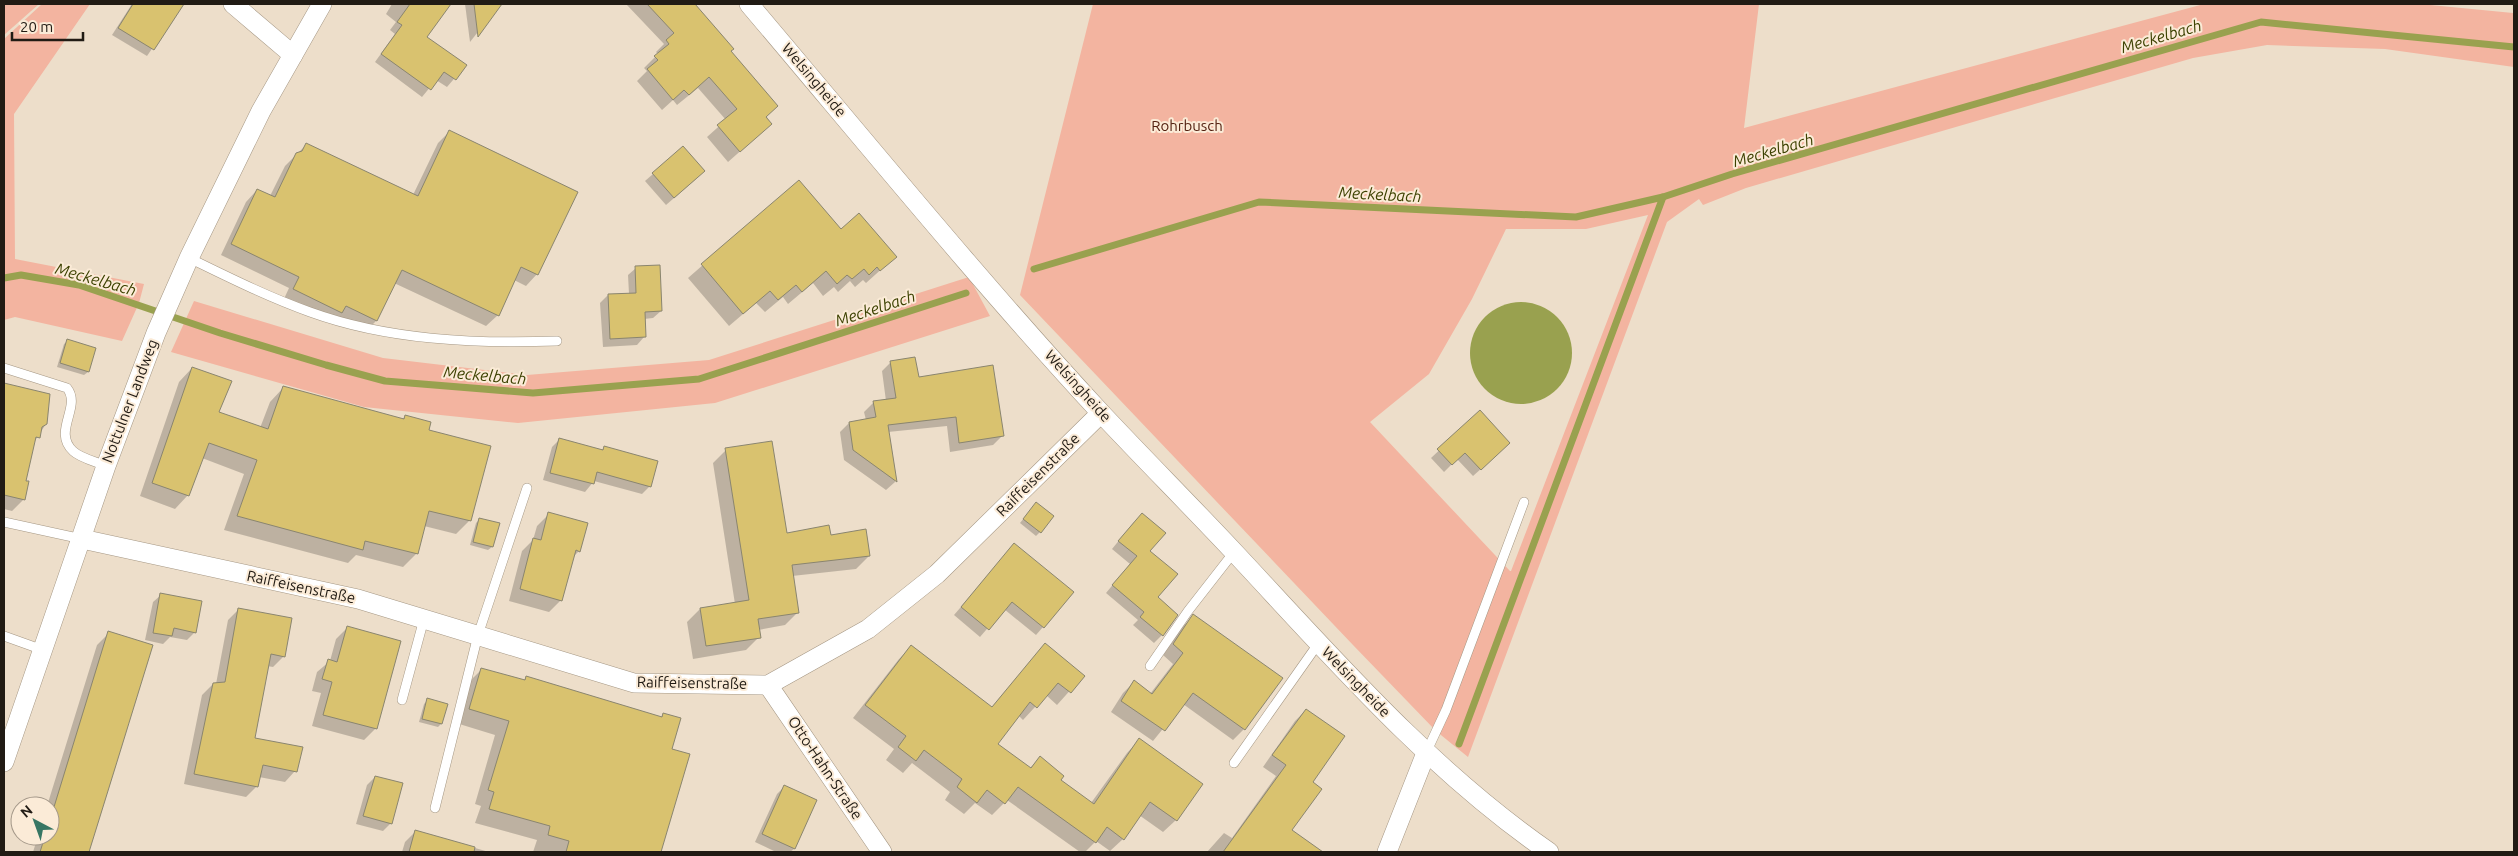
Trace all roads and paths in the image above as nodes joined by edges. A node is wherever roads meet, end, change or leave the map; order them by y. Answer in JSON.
{"nodes":[{"id":1,"x":233,"y":4,"type":"edge"},
{"id":2,"x":322,"y":4,"type":"edge"},
{"id":3,"x":749,"y":4,"type":"edge"},
{"id":4,"x":293,"y":55,"type":"junction"},
{"id":5,"x":189,"y":258,"type":"junction"},
{"id":6,"x":557,"y":341,"type":"dead end"},
{"id":7,"x":4,"y":368,"type":"edge"},
{"id":8,"x":1101,"y":413,"type":"junction"},
{"id":9,"x":106,"y":466,"type":"junction"},
{"id":10,"x":527,"y":488,"type":"dead end"},
{"id":11,"x":1524,"y":502,"type":"dead end"},
{"id":12,"x":4,"y":522,"type":"edge"},
{"id":13,"x":82,"y":539,"type":"junction"},
{"id":14,"x":1234,"y":552,"type":"junction"},
{"id":15,"x":424,"y":619,"type":"junction"},
{"id":16,"x":478,"y":635,"type":"junction"},
{"id":17,"x":4,"y":636,"type":"edge"},
{"id":18,"x":1318,"y":644,"type":"junction"},
{"id":19,"x":43,"y":650,"type":"junction"},
{"id":20,"x":1150,"y":666,"type":"dead end"},
{"id":21,"x":768,"y":685,"type":"junction"},
{"id":22,"x":402,"y":700,"type":"dead end"},
{"id":23,"x":1426,"y":753,"type":"junction"},
{"id":24,"x":4,"y":762,"type":"edge"},
{"id":25,"x":1234,"y":763,"type":"dead end"},
{"id":26,"x":435,"y":808,"type":"dead end"},
{"id":27,"x":882,"y":852,"type":"edge"},
{"id":28,"x":1387,"y":852,"type":"edge"},
{"id":29,"x":1548,"y":852,"type":"edge"}],
"edges":[{"from":1,"to":4,"type":"street"},
{"from":2,"to":4,"type":"street","name":"Nottulner Landweg"},
{"from":3,"to":8,"type":"street","name":"Welsingheide"},
{"from":4,"to":5,"type":"street","name":"Nottulner Landweg"},
{"from":5,"to":6,"type":"lane"},
{"from":5,"to":9,"type":"street","name":"Nottulner Landweg"},
{"from":7,"to":9,"type":"lane"},
{"from":8,"to":14,"type":"street","name":"Welsingheide"},
{"from":8,"to":21,"type":"street","name":"Raiffeisenstraße"},
{"from":9,"to":13,"type":"street","name":"Nottulner Landweg"},
{"from":10,"to":16,"type":"lane"},
{"from":11,"to":23,"type":"lane"},
{"from":12,"to":13,"type":"lane"},
{"from":13,"to":15,"type":"street","name":"Raiffeisenstraße"},
{"from":13,"to":19,"type":"street","name":"Nottulner Landweg"},
{"from":14,"to":18,"type":"street","name":"Welsingheide"},
{"from":14,"to":20,"type":"lane"},
{"from":15,"to":16,"type":"street","name":"Raiffeisenstraße"},
{"from":15,"to":22,"type":"lane"},
{"from":16,"to":21,"type":"street","name":"Raiffeisenstraße"},
{"from":16,"to":26,"type":"lane"},
{"from":17,"to":19,"type":"lane"},
{"from":18,"to":23,"type":"street","name":"Welsingheide"},
{"from":18,"to":25,"type":"lane"},
{"from":19,"to":24,"type":"street","name":"Nottulner Landweg"},
{"from":21,"to":27,"type":"street","name":"Otto-Hahn-Straße"},
{"from":23,"to":28,"type":"street"},
{"from":23,"to":29,"type":"street","name":"Welsingheide"}]}
